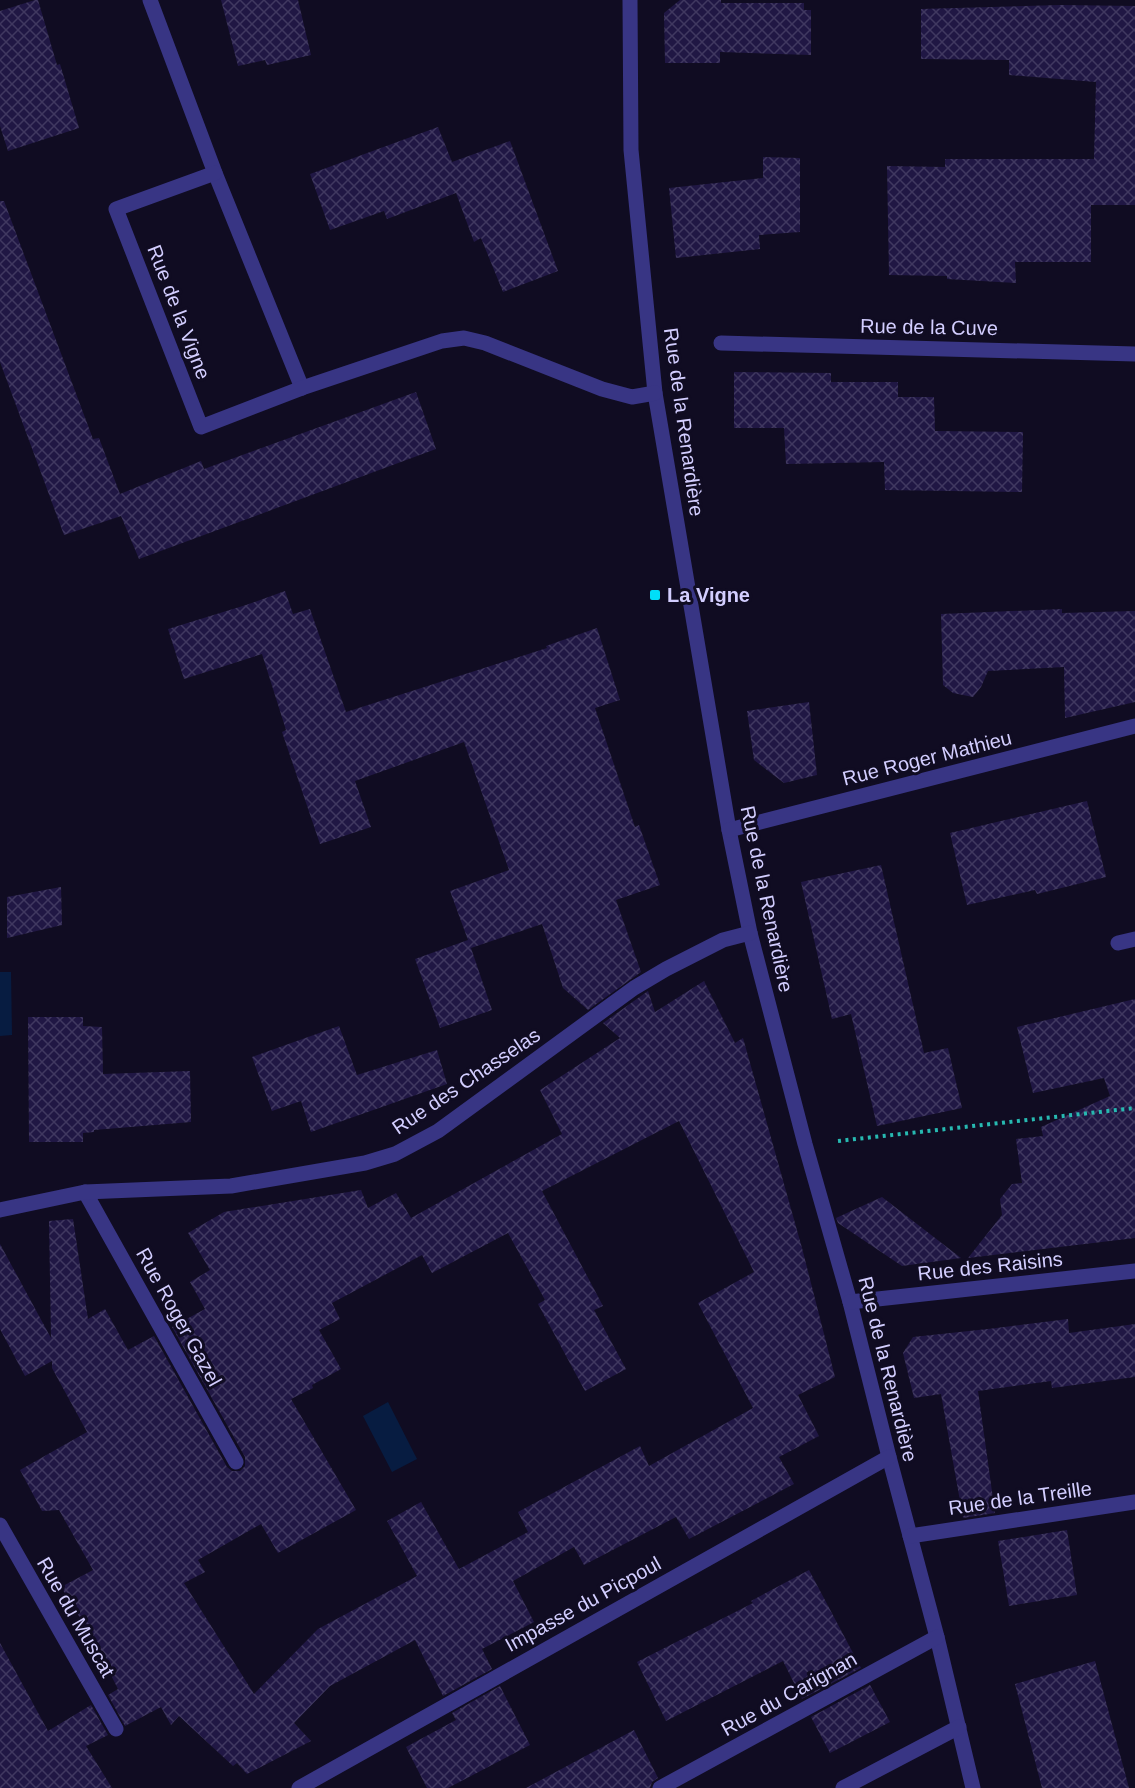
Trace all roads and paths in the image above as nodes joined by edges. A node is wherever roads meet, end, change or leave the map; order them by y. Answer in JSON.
{"nodes":[{"id":1,"x":150,"y":0,"type":"edge"},
{"id":2,"x":630,"y":0,"type":"edge"},
{"id":3,"x":214,"y":173,"type":"junction"},
{"id":4,"x":721,"y":343,"type":"dead end"},
{"id":5,"x":1135,"y":354,"type":"edge"},
{"id":6,"x":302,"y":388,"type":"junction"},
{"id":7,"x":656,"y":393,"type":"junction"},
{"id":8,"x":1135,"y":726,"type":"edge"},
{"id":9,"x":729,"y":830,"type":"junction"},
{"id":10,"x":750,"y":933,"type":"junction"},
{"id":11,"x":1135,"y":939,"type":"edge"},
{"id":12,"x":1118,"y":943,"type":"dead end"},
{"id":13,"x":1135,"y":1108,"type":"edge"},
{"id":14,"x":805,"y":1144,"type":"junction"},
{"id":15,"x":86,"y":1192,"type":"junction"},
{"id":16,"x":0,"y":1210,"type":"edge"},
{"id":17,"x":1135,"y":1271,"type":"edge"},
{"id":18,"x":850,"y":1302,"type":"junction"},
{"id":19,"x":889,"y":1456,"type":"junction"},
{"id":20,"x":236,"y":1462,"type":"dead end"},
{"id":21,"x":1135,"y":1502,"type":"edge"},
{"id":22,"x":0,"y":1525,"type":"edge"},
{"id":23,"x":910,"y":1536,"type":"junction"},
{"id":24,"x":937,"y":1636,"type":"junction"},
{"id":25,"x":959,"y":1726,"type":"junction"},
{"id":26,"x":116,"y":1729,"type":"dead end"},
{"id":27,"x":299,"y":1788,"type":"edge"},
{"id":28,"x":660,"y":1788,"type":"edge"},
{"id":29,"x":843,"y":1788,"type":"edge"},
{"id":30,"x":973,"y":1788,"type":"edge"}],
"edges":[{"from":1,"to":3,"type":"street"},
{"from":2,"to":7,"type":"street","name":"Rue de la Renardière"},
{"from":3,"to":6,"type":"street"},
{"from":3,"to":6,"type":"street","name":"Rue de la Vigne"},
{"from":4,"to":5,"type":"street","name":"Rue de la Cuve"},
{"from":6,"to":7,"type":"street","name":"Rue de la Vigne"},
{"from":7,"to":9,"type":"street","name":"Rue de la Renardière"},
{"from":8,"to":9,"type":"street","name":"Rue Roger Mathieu"},
{"from":9,"to":10,"type":"street","name":"Rue de la Renardière"},
{"from":10,"to":14,"type":"street","name":"Rue de la Renardière"},
{"from":10,"to":15,"type":"street","name":"Rue des Chasselas"},
{"from":11,"to":12,"type":"street"},
{"from":13,"to":14,"type":"path"},
{"from":14,"to":18,"type":"street","name":"Rue de la Renardière"},
{"from":15,"to":16,"type":"street","name":"Rue des Chasselas"},
{"from":15,"to":20,"type":"street","name":"Rue Roger Gazel"},
{"from":17,"to":18,"type":"street","name":"Rue des Raisins"},
{"from":18,"to":19,"type":"street","name":"Rue de la Renardière"},
{"from":19,"to":23,"type":"street","name":"Rue de la Renardière"},
{"from":19,"to":27,"type":"street","name":"Impasse du Picpoul"},
{"from":21,"to":23,"type":"street","name":"Rue de la Treille"},
{"from":22,"to":26,"type":"street","name":"Rue du Muscat"},
{"from":23,"to":24,"type":"street","name":"Rue de la Renardière"},
{"from":24,"to":25,"type":"street","name":"Rue de la Renardière"},
{"from":24,"to":28,"type":"street","name":"Rue du Carignan"},
{"from":25,"to":29,"type":"street"},
{"from":25,"to":30,"type":"street","name":"Rue de la Renardière"}]}
